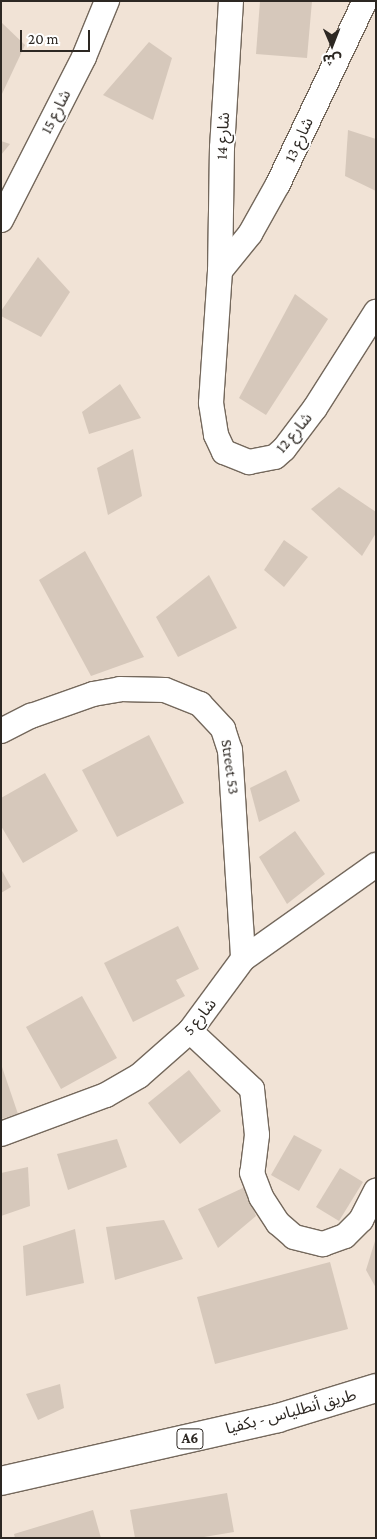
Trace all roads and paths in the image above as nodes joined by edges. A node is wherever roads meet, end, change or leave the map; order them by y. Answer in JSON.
{"nodes":[{"id":1,"x":107,"y":1,"type":"edge"},
{"id":2,"x":231,"y":1,"type":"edge"},
{"id":3,"x":365,"y":1,"type":"edge"},
{"id":4,"x":1,"y":220,"type":"edge"},
{"id":5,"x":220,"y":271,"type":"junction"},
{"id":6,"x":376,"y":312,"type":"edge"},
{"id":7,"x":1,"y":731,"type":"edge"},
{"id":8,"x":376,"y":866,"type":"edge"},
{"id":9,"x":243,"y":959,"type":"junction"},
{"id":10,"x":190,"y":1031,"type":"junction"},
{"id":11,"x":1,"y":1134,"type":"edge"},
{"id":12,"x":376,"y":1191,"type":"edge"},
{"id":13,"x":376,"y":1388,"type":"edge"},
{"id":14,"x":1,"y":1481,"type":"edge"}],
"edges":[{"from":1,"to":4,"type":"street","name":"شارع 15"},
{"from":2,"to":5,"type":"street","name":"شارع 14"},
{"from":3,"to":5,"type":"street","name":"شارع 13"},
{"from":5,"to":6,"type":"street","name":"شارع 12"},
{"from":7,"to":9,"type":"street","name":"Street 53"},
{"from":8,"to":9,"type":"street","name":"شارع 5"},
{"from":9,"to":10,"type":"street","name":"شارع 5"},
{"from":10,"to":11,"type":"street","name":"شارع 5"},
{"from":10,"to":12,"type":"street"},
{"from":13,"to":14,"type":"highway","name":"طريق أنطلياس - بكفيا","number":"A6"}]}
